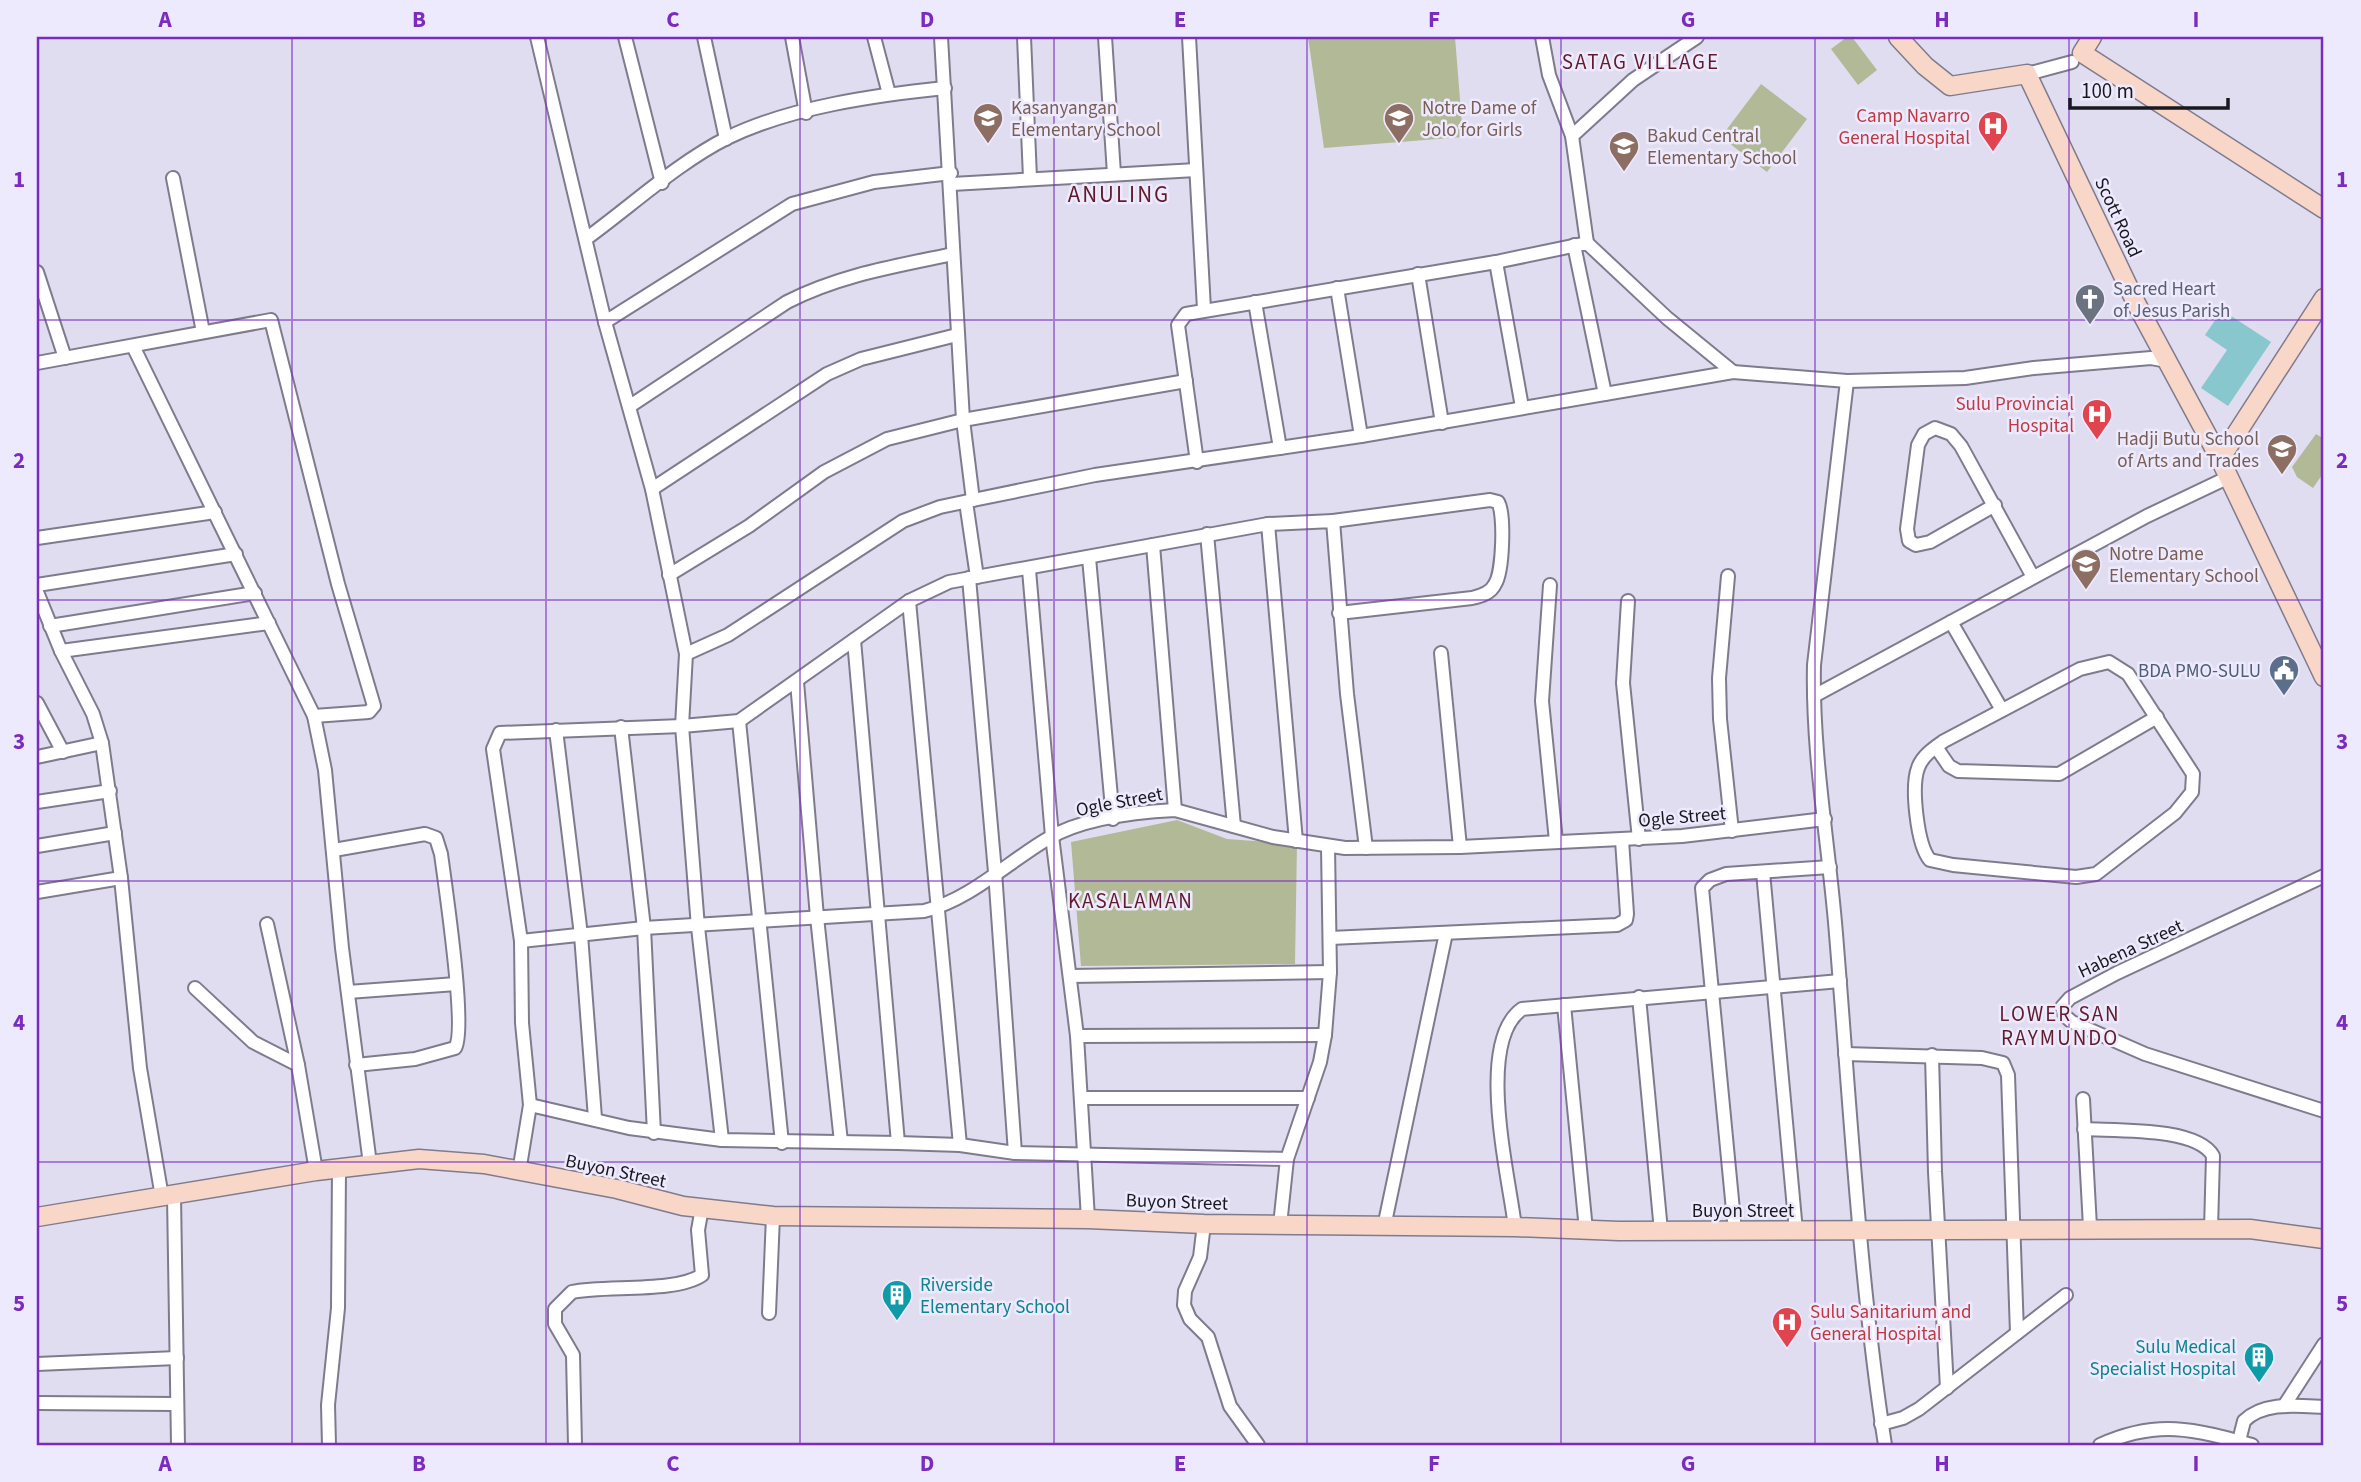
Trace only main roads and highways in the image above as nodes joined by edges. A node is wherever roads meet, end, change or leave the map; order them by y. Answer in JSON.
{"nodes":[{"id":1,"x":1898,"y":37,"type":"edge"},
{"id":2,"x":2092,"y":37,"type":"edge"},
{"id":3,"x":2324,"y":209,"type":"edge"},
{"id":4,"x":2324,"y":298,"type":"edge"},
{"id":5,"x":2220,"y":459,"type":"junction"},
{"id":6,"x":2324,"y":677,"type":"edge"},
{"id":7,"x":37,"y":1217,"type":"edge"},
{"id":8,"x":2324,"y":1240,"type":"edge"}],
"edges":[{"from":1,"to":5,"type":"main road","name":"Scott Road"},
{"from":2,"to":3,"type":"main road"},
{"from":4,"to":5,"type":"main road"},
{"from":5,"to":6,"type":"main road","name":"Scott Road"},
{"from":7,"to":8,"type":"main road","name":"Buyon Street"}]}
